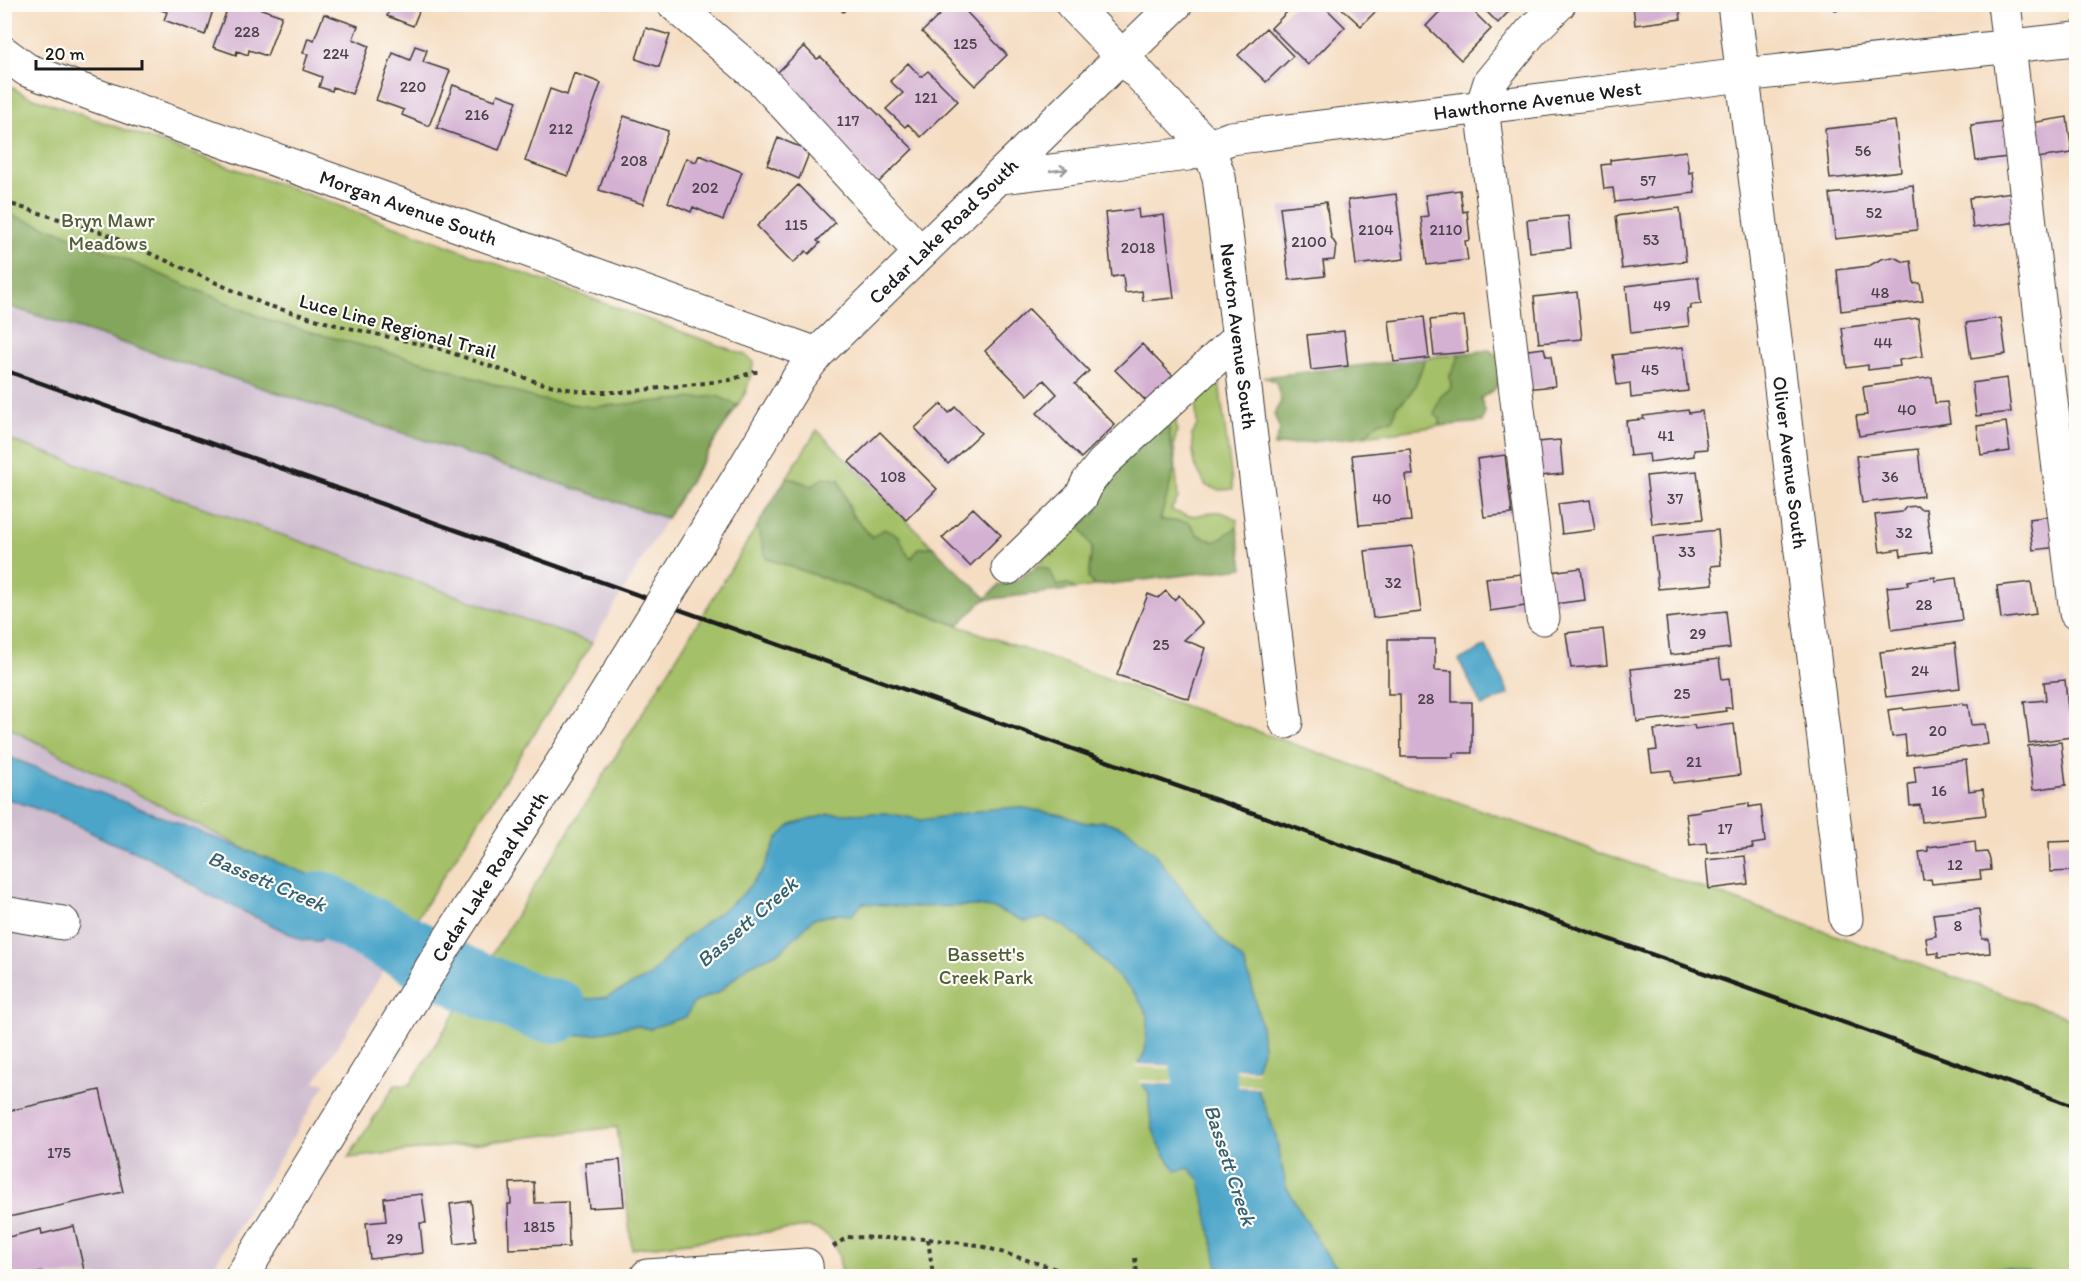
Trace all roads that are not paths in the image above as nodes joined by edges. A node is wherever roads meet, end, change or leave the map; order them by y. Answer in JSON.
{"nodes":[{"id":1,"x":674,"y":4,"type":"edge"},
{"id":2,"x":1072,"y":4,"type":"edge"},
{"id":3,"x":1176,"y":4,"type":"edge"},
{"id":4,"x":1559,"y":4,"type":"edge"},
{"id":5,"x":1734,"y":4,"type":"edge"},
{"id":6,"x":2004,"y":4,"type":"edge"},
{"id":7,"x":2076,"y":39,"type":"edge"},
{"id":8,"x":2008,"y":47,"type":"junction"},
{"id":9,"x":4,"y":53,"type":"edge"},
{"id":10,"x":1123,"y":57,"type":"junction"},
{"id":11,"x":1743,"y":75,"type":"junction"},
{"id":12,"x":1482,"y":107,"type":"junction"},
{"id":13,"x":1208,"y":146,"type":"junction"},
{"id":14,"x":1001,"y":177,"type":"junction"},
{"id":15,"x":920,"y":252,"type":"junction"},
{"id":16,"x":1238,"y":338,"type":"junction"},
{"id":17,"x":808,"y":365,"type":"junction"},
{"id":18,"x":739,"y":477,"type":"joint"},
{"id":19,"x":1008,"y":568,"type":"dead end"},
{"id":20,"x":2076,"y":614,"type":"edge"},
{"id":21,"x":1543,"y":618,"type":"dead end"},
{"id":22,"x":1286,"y":723,"type":"dead end"},
{"id":23,"x":4,"y":913,"type":"edge"},
{"id":24,"x":1846,"y":920,"type":"dead end"},
{"id":25,"x":4,"y":926,"type":"edge"},
{"id":26,"x":807,"y":1271,"type":"edge"},
{"id":27,"x":242,"y":1276,"type":"edge"},
{"id":28,"x":647,"y":1276,"type":"edge"}],
"edges":[{"from":1,"to":15,"type":"street"},
{"from":2,"to":10,"type":"street","name":"Newton Avenue South"},
{"from":3,"to":10,"type":"street","name":"Cedar Lake Road South"},
{"from":4,"to":12,"type":"street"},
{"from":5,"to":11,"type":"street","name":"Oliver Avenue South"},
{"from":6,"to":8,"type":"street"},
{"from":7,"to":8,"type":"street","name":"Hawthorne Avenue West"},
{"from":8,"to":11,"type":"street","name":"Hawthorne Avenue West"},
{"from":8,"to":20,"type":"street"},
{"from":9,"to":17,"type":"street","name":"Morgan Avenue South"},
{"from":10,"to":13,"type":"street","name":"Newton Avenue South"},
{"from":10,"to":14,"type":"street","name":"Cedar Lake Road South"},
{"from":11,"to":12,"type":"street","name":"Hawthorne Avenue West"},
{"from":11,"to":24,"type":"street","name":"Oliver Avenue South"},
{"from":12,"to":13,"type":"street","name":"Hawthorne Avenue West"},
{"from":12,"to":21,"type":"street"},
{"from":14,"to":13,"type":"street","name":"Hawthorne Avenue West","one_way":true},
{"from":13,"to":16,"type":"street","name":"Newton Avenue South"},
{"from":14,"to":15,"type":"street","name":"Cedar Lake Road South"},
{"from":15,"to":17,"type":"street","name":"Cedar Lake Road South"},
{"from":16,"to":19,"type":"street"},
{"from":16,"to":22,"type":"street","name":"Newton Avenue South"},
{"from":17,"to":18,"type":"street","name":"Cedar Lake Road South"},
{"from":18,"to":27,"type":"street","name":"Cedar Lake Road North","bridge":true},
{"from":23,"to":25,"type":"street"},
{"from":26,"to":28,"type":"street"}]}
